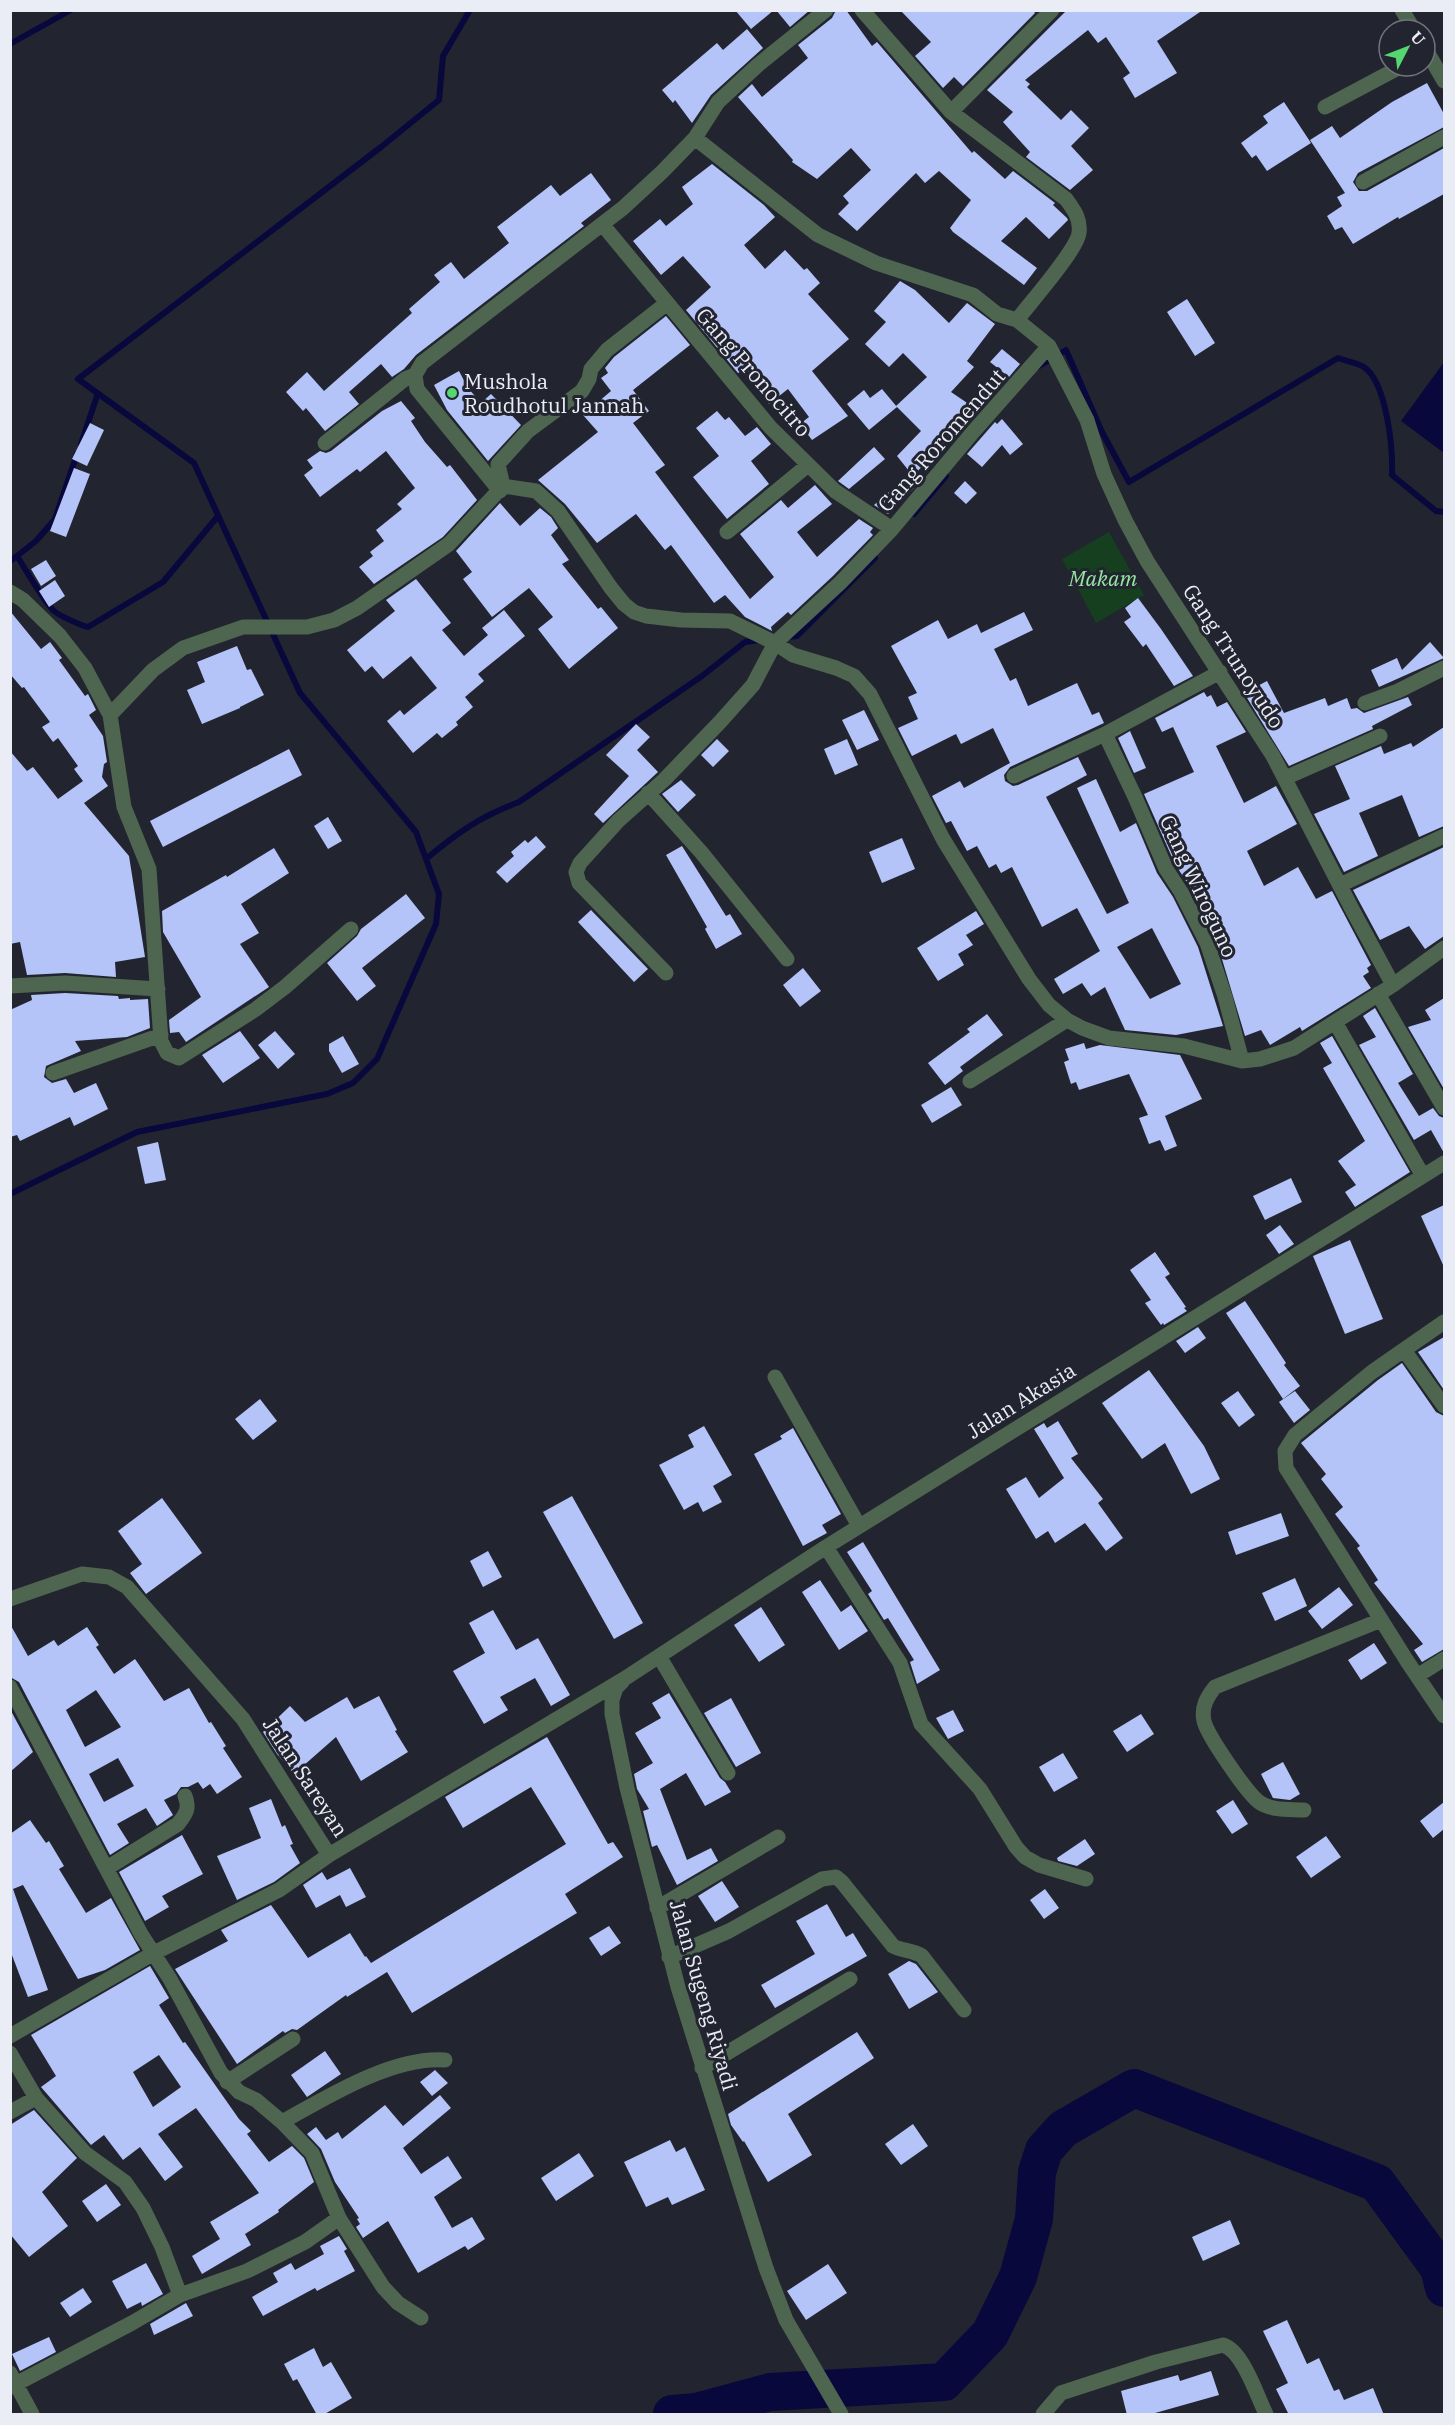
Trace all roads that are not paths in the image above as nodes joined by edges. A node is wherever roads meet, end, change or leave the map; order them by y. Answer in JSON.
{"nodes":[{"id":1,"x":826,"y":10,"type":"edge"},
{"id":2,"x":862,"y":10,"type":"edge"},
{"id":3,"x":1052,"y":10,"type":"edge"},
{"id":4,"x":1379,"y":78,"type":"edge"},
{"id":5,"x":1325,"y":107,"type":"dead end"},
{"id":6,"x":951,"y":112,"type":"junction"},
{"id":7,"x":1444,"y":137,"type":"edge"},
{"id":8,"x":695,"y":138,"type":"junction"},
{"id":9,"x":1363,"y":182,"type":"dead end"},
{"id":10,"x":602,"y":224,"type":"junction"},
{"id":11,"x":667,"y":303,"type":"junction"},
{"id":12,"x":1017,"y":320,"type":"junction"},
{"id":13,"x":1050,"y":346,"type":"junction"},
{"id":14,"x":415,"y":375,"type":"junction"},
{"id":15,"x":325,"y":443,"type":"dead end"},
{"id":16,"x":808,"y":465,"type":"junction"},
{"id":17,"x":502,"y":488,"type":"junction"},
{"id":18,"x":892,"y":529,"type":"junction"},
{"id":19,"x":727,"y":532,"type":"dead end"},
{"id":20,"x":10,"y":592,"type":"edge"},
{"id":21,"x":775,"y":643,"type":"junction"},
{"id":22,"x":1444,"y":668,"type":"edge"},
{"id":23,"x":1220,"y":672,"type":"junction"},
{"id":24,"x":1365,"y":704,"type":"dead end"},
{"id":25,"x":110,"y":715,"type":"junction"},
{"id":26,"x":1105,"y":734,"type":"junction"},
{"id":27,"x":1380,"y":736,"type":"dead end"},
{"id":28,"x":1014,"y":776,"type":"dead end"},
{"id":29,"x":1285,"y":778,"type":"junction"},
{"id":30,"x":648,"y":793,"type":"junction"},
{"id":31,"x":1444,"y":836,"type":"edge"},
{"id":32,"x":1340,"y":885,"type":"junction"},
{"id":33,"x":351,"y":929,"type":"dead end"},
{"id":34,"x":1444,"y":948,"type":"edge"},
{"id":35,"x":787,"y":959,"type":"dead end"},
{"id":36,"x":666,"y":973,"type":"dead end"},
{"id":37,"x":1394,"y":985,"type":"junction"},
{"id":38,"x":10,"y":986,"type":"edge"},
{"id":39,"x":158,"y":989,"type":"junction"},
{"id":40,"x":1378,"y":994,"type":"junction"},
{"id":41,"x":1067,"y":1020,"type":"junction"},
{"id":42,"x":1335,"y":1022,"type":"junction"},
{"id":43,"x":161,"y":1035,"type":"junction"},
{"id":44,"x":1242,"y":1061,"type":"junction"},
{"id":45,"x":53,"y":1073,"type":"dead end"},
{"id":46,"x":970,"y":1081,"type":"dead end"},
{"id":47,"x":1444,"y":1108,"type":"edge"},
{"id":48,"x":1444,"y":1164,"type":"edge"},
{"id":49,"x":1423,"y":1176,"type":"junction"},
{"id":50,"x":1444,"y":1322,"type":"edge"},
{"id":51,"x":1404,"y":1350,"type":"junction"},
{"id":52,"x":775,"y":1377,"type":"dead end"},
{"id":53,"x":1444,"y":1406,"type":"edge"},
{"id":54,"x":859,"y":1526,"type":"junction"},
{"id":55,"x":826,"y":1547,"type":"junction"},
{"id":56,"x":10,"y":1599,"type":"edge"},
{"id":57,"x":1381,"y":1620,"type":"junction"},
{"id":58,"x":659,"y":1656,"type":"junction"},
{"id":59,"x":1444,"y":1659,"type":"edge"},
{"id":60,"x":1417,"y":1676,"type":"junction"},
{"id":61,"x":624,"y":1679,"type":"junction"},
{"id":62,"x":10,"y":1687,"type":"edge"},
{"id":63,"x":1444,"y":1716,"type":"edge"},
{"id":64,"x":728,"y":1773,"type":"dead end"},
{"id":65,"x":185,"y":1796,"type":"dead end"},
{"id":66,"x":1304,"y":1810,"type":"dead end"},
{"id":67,"x":778,"y":1837,"type":"dead end"},
{"id":68,"x":329,"y":1855,"type":"junction"},
{"id":69,"x":107,"y":1868,"type":"junction"},
{"id":70,"x":1086,"y":1879,"type":"dead end"},
{"id":71,"x":657,"y":1908,"type":"junction"},
{"id":72,"x":154,"y":1953,"type":"junction"},
{"id":73,"x":669,"y":1957,"type":"junction"},
{"id":74,"x":850,"y":1979,"type":"dead end"},
{"id":75,"x":964,"y":2010,"type":"dead end"},
{"id":76,"x":10,"y":2036,"type":"edge"},
{"id":77,"x":293,"y":2038,"type":"dead end"},
{"id":78,"x":10,"y":2053,"type":"edge"},
{"id":79,"x":445,"y":2060,"type":"dead end"},
{"id":80,"x":702,"y":2068,"type":"junction"},
{"id":81,"x":227,"y":2082,"type":"junction"},
{"id":82,"x":36,"y":2098,"type":"junction"},
{"id":83,"x":10,"y":2112,"type":"edge"},
{"id":84,"x":282,"y":2122,"type":"junction"},
{"id":85,"x":339,"y":2218,"type":"junction"},
{"id":86,"x":180,"y":2295,"type":"junction"},
{"id":87,"x":421,"y":2318,"type":"dead end"},
{"id":88,"x":12,"y":2382,"type":"edge"},
{"id":89,"x":32,"y":2415,"type":"edge"},
{"id":90,"x":841,"y":2415,"type":"edge"},
{"id":91,"x":1043,"y":2415,"type":"edge"},
{"id":92,"x":1266,"y":2415,"type":"edge"}],
"edges":[{"from":1,"to":8,"type":"street"},
{"from":2,"to":6,"type":"street"},
{"from":3,"to":6,"type":"street"},
{"from":4,"to":5,"type":"street"},
{"from":6,"to":12,"type":"street"},
{"from":7,"to":9,"type":"street"},
{"from":8,"to":10,"type":"street"},
{"from":8,"to":12,"type":"street"},
{"from":10,"to":11,"type":"street","name":"Gang Pronocitro"},
{"from":10,"to":14,"type":"street"},
{"from":11,"to":16,"type":"street","name":"Gang Pronocitro"},
{"from":11,"to":17,"type":"street"},
{"from":12,"to":13,"type":"street"},
{"from":13,"to":18,"type":"street","name":"Gang Roromendut"},
{"from":13,"to":23,"type":"street","name":"Gang Trunoyudo"},
{"from":14,"to":15,"type":"street"},
{"from":14,"to":17,"type":"street"},
{"from":16,"to":18,"type":"street","name":"Gang Pronocitro"},
{"from":16,"to":19,"type":"street"},
{"from":17,"to":21,"type":"street"},
{"from":17,"to":25,"type":"street"},
{"from":18,"to":21,"type":"street","name":"Gang Roromendut"},
{"from":20,"to":25,"type":"street"},
{"from":21,"to":30,"type":"street","name":"Gang Roromendut"},
{"from":21,"to":41,"type":"street"},
{"from":22,"to":24,"type":"street"},
{"from":23,"to":26,"type":"street"},
{"from":23,"to":29,"type":"street","name":"Gang Trunoyudo"},
{"from":25,"to":39,"type":"street"},
{"from":26,"to":28,"type":"street"},
{"from":26,"to":44,"type":"street","name":"Gang Wiroguno"},
{"from":27,"to":29,"type":"street"},
{"from":29,"to":32,"type":"street","name":"Gang Trunoyudo"},
{"from":30,"to":35,"type":"street"},
{"from":30,"to":36,"type":"street","name":"Gang Roromendut"},
{"from":31,"to":32,"type":"street"},
{"from":32,"to":37,"type":"street","name":"Gang Trunoyudo"},
{"from":33,"to":43,"type":"street"},
{"from":34,"to":37,"type":"street"},
{"from":37,"to":40,"type":"street"},
{"from":38,"to":39,"type":"street"},
{"from":39,"to":43,"type":"street"},
{"from":40,"to":42,"type":"street"},
{"from":40,"to":47,"type":"street"},
{"from":41,"to":44,"type":"street"},
{"from":41,"to":46,"type":"street"},
{"from":42,"to":44,"type":"street"},
{"from":42,"to":49,"type":"street"},
{"from":43,"to":45,"type":"street"},
{"from":48,"to":49,"type":"street","name":"Jalan Akasia"},
{"from":49,"to":54,"type":"street","name":"Jalan Akasia"},
{"from":50,"to":51,"type":"street"},
{"from":51,"to":53,"type":"street"},
{"from":51,"to":57,"type":"street"},
{"from":52,"to":54,"type":"street"},
{"from":54,"to":55,"type":"street","name":"Jalan Akasia"},
{"from":55,"to":58,"type":"street","name":"Jalan Akasia"},
{"from":55,"to":70,"type":"street"},
{"from":56,"to":68,"type":"street","name":"Jalan Sareyan"},
{"from":57,"to":60,"type":"street"},
{"from":57,"to":66,"type":"street"},
{"from":58,"to":61,"type":"street","name":"Jalan Akasia"},
{"from":58,"to":64,"type":"street"},
{"from":59,"to":60,"type":"street"},
{"from":60,"to":63,"type":"street"},
{"from":61,"to":68,"type":"street","name":"Jalan Sareyan"},
{"from":61,"to":71,"type":"street","name":"Jalan Sugeng Riyadi"},
{"from":62,"to":69,"type":"street"},
{"from":65,"to":69,"type":"street"},
{"from":67,"to":71,"type":"street"},
{"from":68,"to":72,"type":"street"},
{"from":69,"to":72,"type":"street"},
{"from":71,"to":73,"type":"street","name":"Jalan Sugeng Riyadi"},
{"from":72,"to":76,"type":"street"},
{"from":72,"to":81,"type":"street"},
{"from":73,"to":75,"type":"street"},
{"from":73,"to":80,"type":"street","name":"Jalan Sugeng Riyadi"},
{"from":74,"to":80,"type":"street"},
{"from":77,"to":81,"type":"street"},
{"from":78,"to":82,"type":"street"},
{"from":79,"to":84,"type":"street"},
{"from":80,"to":90,"type":"street","name":"Jalan Sugeng Riyadi"},
{"from":81,"to":84,"type":"street"},
{"from":82,"to":83,"type":"street"},
{"from":82,"to":86,"type":"street"},
{"from":84,"to":85,"type":"street"},
{"from":85,"to":86,"type":"street"},
{"from":85,"to":87,"type":"street"},
{"from":86,"to":88,"type":"street"},
{"from":88,"to":89,"type":"street"},
{"from":91,"to":92,"type":"street"}]}
